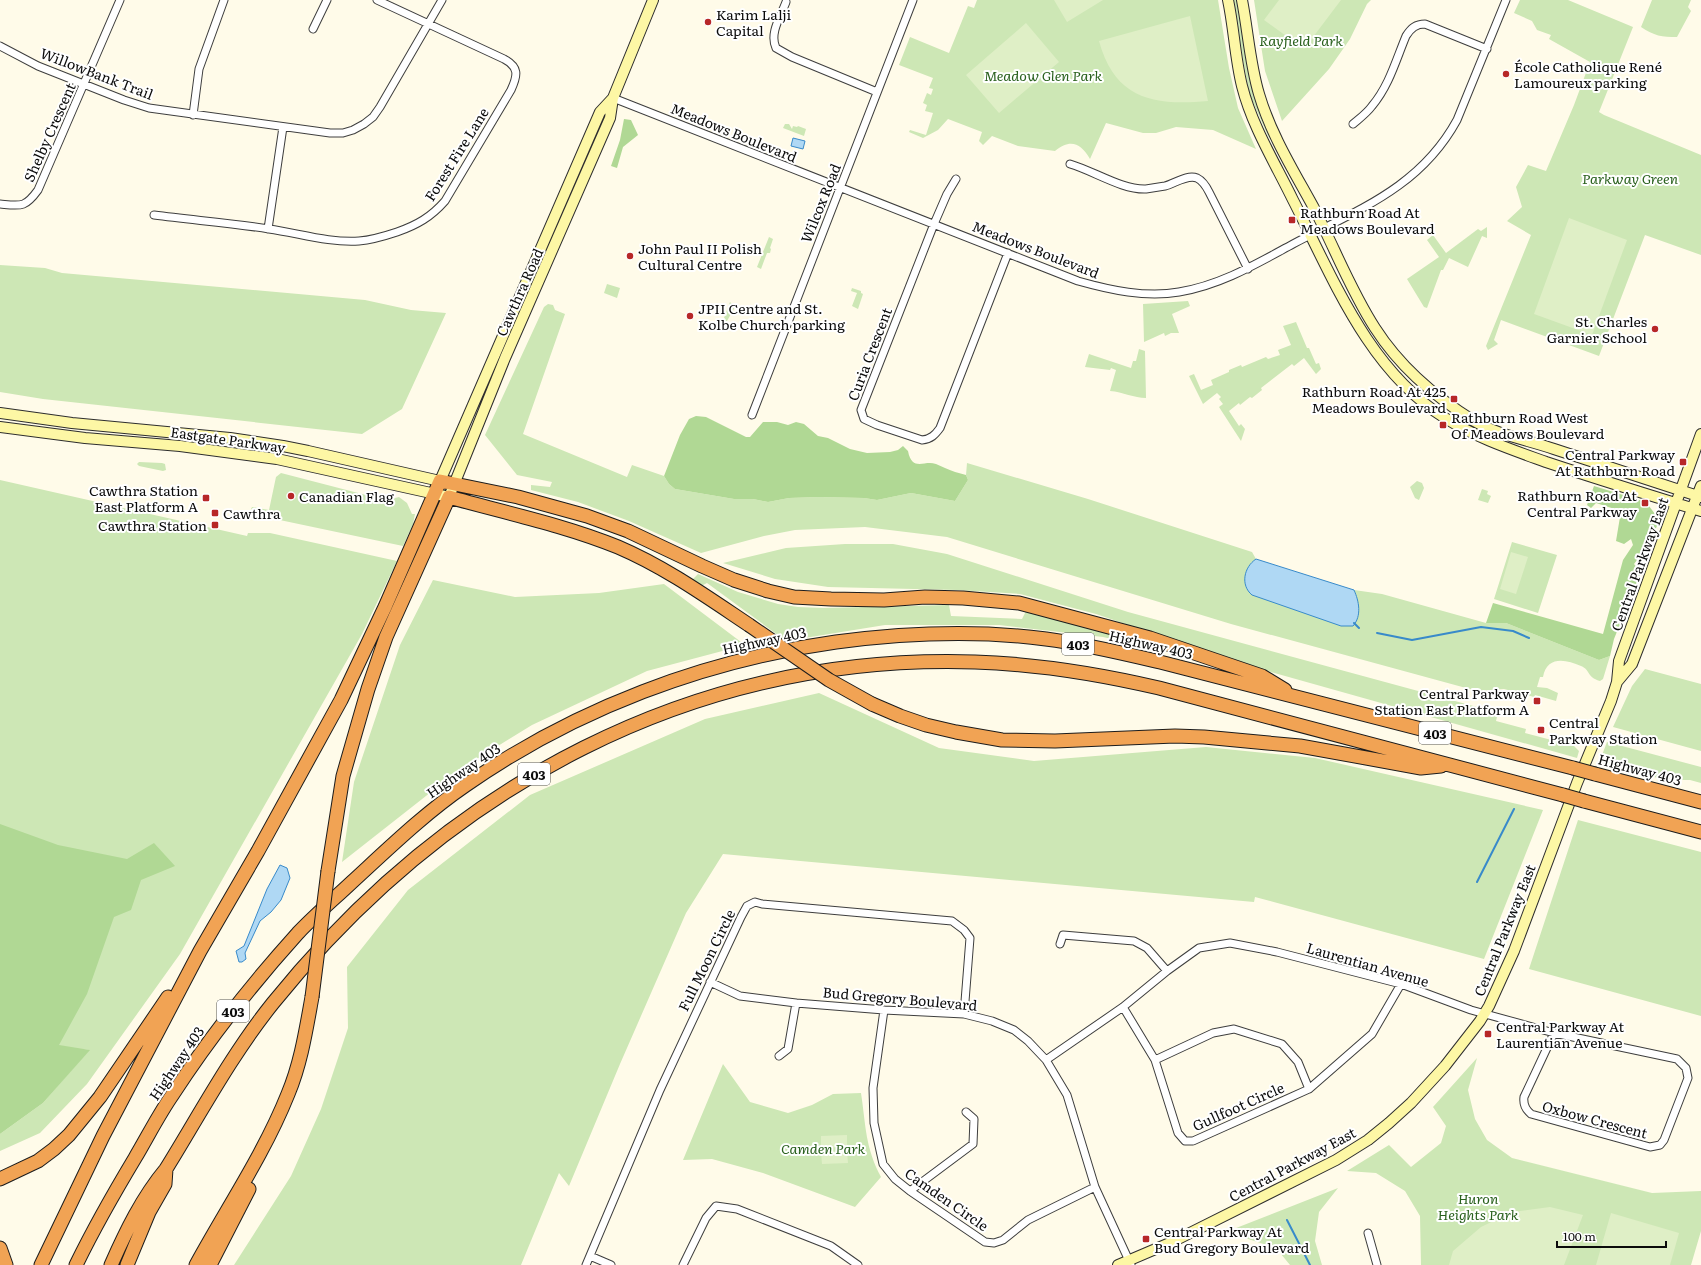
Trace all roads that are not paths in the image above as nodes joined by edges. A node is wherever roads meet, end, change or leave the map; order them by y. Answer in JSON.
{"nodes":[{"id":1,"x":120,"y":0,"type":"edge"},
{"id":2,"x":224,"y":0,"type":"edge"},
{"id":3,"x":327,"y":0,"type":"edge"},
{"id":4,"x":377,"y":0,"type":"edge"},
{"id":5,"x":442,"y":0,"type":"edge"},
{"id":6,"x":653,"y":0,"type":"edge"},
{"id":7,"x":913,"y":0,"type":"edge"},
{"id":8,"x":1228,"y":0,"type":"edge"},
{"id":9,"x":1242,"y":0,"type":"edge"},
{"id":10,"x":1506,"y":0,"type":"edge"},
{"id":11,"x":786,"y":2,"type":"dead end"},
{"id":12,"x":428,"y":24,"type":"junction"},
{"id":13,"x":313,"y":29,"type":"dead end"},
{"id":14,"x":0,"y":46,"type":"edge"},
{"id":15,"x":1487,"y":49,"type":"junction"},
{"id":16,"x":84,"y":84,"type":"junction"},
{"id":17,"x":877,"y":92,"type":"junction"},
{"id":18,"x":613,"y":98,"type":"junction"},
{"id":19,"x":193,"y":115,"type":"junction"},
{"id":20,"x":1354,"y":124,"type":"dead end"},
{"id":21,"x":283,"y":127,"type":"junction"},
{"id":22,"x":1070,"y":164,"type":"dead end"},
{"id":23,"x":956,"y":180,"type":"dead end"},
{"id":24,"x":840,"y":188,"type":"junction"},
{"id":25,"x":0,"y":204,"type":"edge"},
{"id":26,"x":154,"y":215,"type":"dead end"},
{"id":27,"x":934,"y":224,"type":"junction"},
{"id":28,"x":1324,"y":228,"type":"junction"},
{"id":29,"x":268,"y":229,"type":"junction"},
{"id":30,"x":1311,"y":235,"type":"junction"},
{"id":31,"x":1008,"y":253,"type":"junction"},
{"id":32,"x":1248,"y":269,"type":"junction"},
{"id":33,"x":0,"y":413,"type":"edge"},
{"id":34,"x":752,"y":415,"type":"dead end"},
{"id":35,"x":0,"y":427,"type":"edge"},
{"id":36,"x":1701,"y":434,"type":"edge"},
{"id":37,"x":440,"y":481,"type":"junction"},
{"id":38,"x":456,"y":484,"type":"junction"},
{"id":39,"x":1701,"y":486,"type":"edge"},
{"id":40,"x":1680,"y":490,"type":"junction"},
{"id":41,"x":434,"y":494,"type":"junction"},
{"id":42,"x":1699,"y":496,"type":"edge"},
{"id":43,"x":449,"y":497,"type":"junction"},
{"id":44,"x":1676,"y":503,"type":"junction"},
{"id":45,"x":1697,"y":510,"type":"edge"},
{"id":46,"x":1618,"y":682,"type":"junction"},
{"id":47,"x":1296,"y":697,"type":"junction"},
{"id":48,"x":1450,"y":765,"type":"junction"},
{"id":49,"x":1701,"y":802,"type":"edge"},
{"id":50,"x":1701,"y":832,"type":"edge"},
{"id":51,"x":1060,"y":944,"type":"dead end"},
{"id":52,"x":200,"y":951,"type":"junction"},
{"id":53,"x":1167,"y":971,"type":"junction"},
{"id":54,"x":710,"y":982,"type":"junction"},
{"id":55,"x":1401,"y":984,"type":"junction"},
{"id":56,"x":796,"y":1003,"type":"junction"},
{"id":57,"x":1123,"y":1007,"type":"junction"},
{"id":58,"x":884,"y":1010,"type":"junction"},
{"id":59,"x":964,"y":1014,"type":"junction"},
{"id":60,"x":1484,"y":1014,"type":"junction"},
{"id":61,"x":1554,"y":1033,"type":"junction"},
{"id":62,"x":779,"y":1056,"type":"dead end"},
{"id":63,"x":1046,"y":1060,"type":"junction"},
{"id":64,"x":1156,"y":1060,"type":"junction"},
{"id":65,"x":1309,"y":1089,"type":"junction"},
{"id":66,"x":966,"y":1112,"type":"dead end"},
{"id":67,"x":277,"y":1119,"type":"junction"},
{"id":68,"x":1664,"y":1135,"type":"joint"},
{"id":69,"x":166,"y":1169,"type":"junction"},
{"id":70,"x":0,"y":1179,"type":"edge"},
{"id":71,"x":1096,"y":1187,"type":"junction"},
{"id":72,"x":910,"y":1191,"type":"junction"},
{"id":73,"x":1368,"y":1233,"type":"dead end"},
{"id":74,"x":0,"y":1248,"type":"edge"},
{"id":75,"x":590,"y":1256,"type":"junction"},
{"id":76,"x":1130,"y":1262,"type":"edge"},
{"id":77,"x":6,"y":1265,"type":"edge"},
{"id":78,"x":41,"y":1265,"type":"edge"},
{"id":79,"x":76,"y":1265,"type":"edge"},
{"id":80,"x":112,"y":1265,"type":"edge"},
{"id":81,"x":127,"y":1265,"type":"edge"},
{"id":82,"x":196,"y":1265,"type":"edge"},
{"id":83,"x":210,"y":1265,"type":"edge"},
{"id":84,"x":586,"y":1265,"type":"edge"},
{"id":85,"x":611,"y":1265,"type":"edge"},
{"id":86,"x":683,"y":1265,"type":"edge"},
{"id":87,"x":858,"y":1265,"type":"edge"},
{"id":88,"x":1118,"y":1265,"type":"edge"},
{"id":89,"x":1377,"y":1265,"type":"edge"}],
"edges":[{"from":1,"to":16,"type":"street","name":"Shelby Crescent"},
{"from":2,"to":19,"type":"street"},
{"from":3,"to":13,"type":"street"},
{"from":4,"to":12,"type":"street","name":"Forest Fire Lane"},
{"from":5,"to":12,"type":"street"},
{"from":6,"to":18,"type":"street","name":"Cawthra Road"},
{"from":7,"to":17,"type":"street","name":"Wilcox Road"},
{"from":8,"to":30,"type":"street"},
{"from":9,"to":28,"type":"street"},
{"from":10,"to":15,"type":"street","name":"Meadows Boulevard"},
{"from":11,"to":17,"type":"street"},
{"from":12,"to":21,"type":"street"},
{"from":12,"to":29,"type":"street","name":"Forest Fire Lane"},
{"from":14,"to":16,"type":"street","name":"WillowBank Trail"},
{"from":15,"to":20,"type":"street"},
{"from":15,"to":28,"type":"street","name":"Meadows Boulevard"},
{"from":16,"to":19,"type":"street","name":"WillowBank Trail"},
{"from":16,"to":25,"type":"street","name":"Shelby Crescent"},
{"from":17,"to":24,"type":"street","name":"Wilcox Road"},
{"from":18,"to":24,"type":"street","name":"Meadows Boulevard"},
{"from":18,"to":37,"type":"street","name":"Cawthra Road"},
{"from":18,"to":38,"type":"street","name":"Cawthra Road"},
{"from":19,"to":21,"type":"street","name":"WillowBank Trail"},
{"from":21,"to":29,"type":"street"},
{"from":22,"to":32,"type":"street"},
{"from":23,"to":27,"type":"street"},
{"from":24,"to":27,"type":"street","name":"Meadows Boulevard"},
{"from":24,"to":34,"type":"street","name":"Wilcox Road"},
{"from":26,"to":29,"type":"street","name":"Forest Fire Lane"},
{"from":27,"to":31,"type":"street","name":"Meadows Boulevard"},
{"from":27,"to":31,"type":"street","name":"Curia Crescent"},
{"from":28,"to":30,"type":"street","name":"Meadows Boulevard"},
{"from":28,"to":40,"type":"street"},
{"from":30,"to":32,"type":"street","name":"Meadows Boulevard"},
{"from":30,"to":44,"type":"street"},
{"from":31,"to":32,"type":"street","name":"Meadows Boulevard"},
{"from":33,"to":37,"type":"street","name":"Eastgate Parkway"},
{"from":35,"to":41,"type":"street","name":"Eastgate Parkway"},
{"from":36,"to":40,"type":"street","name":"Central Parkway East"},
{"from":37,"to":38,"type":"highway"},
{"from":37,"to":41,"type":"highway"},
{"from":38,"to":43,"type":"street","name":"Cawthra Road"},
{"from":38,"to":47,"type":"highway"},
{"from":39,"to":42,"type":"street","name":"Central Parkway East"},
{"from":40,"to":42,"type":"street"},
{"from":40,"to":44,"type":"street","name":"Central Parkway East"},
{"from":41,"to":43,"type":"street","name":"Eastgate Parkway"},
{"from":41,"to":52,"type":"highway"},
{"from":42,"to":45,"type":"street","name":"Central Parkway East"},
{"from":43,"to":48,"type":"highway","bridge":true},
{"from":43,"to":67,"type":"highway","bridge":true},
{"from":44,"to":45,"type":"street"},
{"from":44,"to":46,"type":"street","name":"Central Parkway East"},
{"from":45,"to":46,"type":"street","name":"Central Parkway East"},
{"from":46,"to":60,"type":"street","name":"Central Parkway East"},
{"from":47,"to":49,"type":"highway","name":"Highway 403","number":"403","bridge":true},
{"from":47,"to":79,"type":"highway","name":"Highway 403","number":"403"},
{"from":48,"to":50,"type":"highway","number":"403","bridge":true},
{"from":48,"to":69,"type":"highway","number":"403"},
{"from":51,"to":53,"type":"street"},
{"from":52,"to":70,"type":"highway"},
{"from":52,"to":78,"type":"highway"},
{"from":53,"to":55,"type":"street","name":"Laurentian Avenue"},
{"from":53,"to":57,"type":"street","name":"Laurentian Avenue"},
{"from":54,"to":56,"type":"street","name":"Bud Gregory Boulevard"},
{"from":54,"to":59,"type":"street","name":"Full Moon Circle"},
{"from":54,"to":75,"type":"street","name":"Full Moon Circle"},
{"from":55,"to":60,"type":"street","name":"Laurentian Avenue"},
{"from":55,"to":65,"type":"street","name":"Gullfoot Circle"},
{"from":56,"to":58,"type":"street","name":"Bud Gregory Boulevard"},
{"from":56,"to":62,"type":"street"},
{"from":57,"to":63,"type":"street","name":"Laurentian Avenue"},
{"from":57,"to":64,"type":"street","name":"Gullfoot Circle"},
{"from":58,"to":59,"type":"street","name":"Bud Gregory Boulevard"},
{"from":58,"to":72,"type":"street","name":"Camden Circle"},
{"from":59,"to":63,"type":"street","name":"Bud Gregory Boulevard"},
{"from":60,"to":61,"type":"street","name":"Laurentian Avenue"},
{"from":60,"to":76,"type":"street","name":"Central Parkway East"},
{"from":61,"to":68,"type":"street","name":"Laurentian Avenue"},
{"from":61,"to":68,"type":"street","name":"Oxbow Crescent"},
{"from":63,"to":71,"type":"street","name":"Bud Gregory Boulevard"},
{"from":64,"to":65,"type":"street"},
{"from":64,"to":65,"type":"street","name":"Gullfoot Circle"},
{"from":66,"to":72,"type":"street"},
{"from":67,"to":82,"type":"highway"},
{"from":67,"to":83,"type":"highway"},
{"from":69,"to":80,"type":"highway","number":"403"},
{"from":69,"to":81,"type":"highway","number":"403"},
{"from":71,"to":72,"type":"street","name":"Camden Circle"},
{"from":71,"to":76,"type":"street","name":"Bud Gregory Boulevard"},
{"from":73,"to":89,"type":"street"},
{"from":74,"to":77,"type":"highway"},
{"from":75,"to":84,"type":"street","name":"Full Moon Circle"},
{"from":75,"to":85,"type":"street"},
{"from":76,"to":88,"type":"street","name":"Central Parkway East"},
{"from":86,"to":87,"type":"street"}]}
